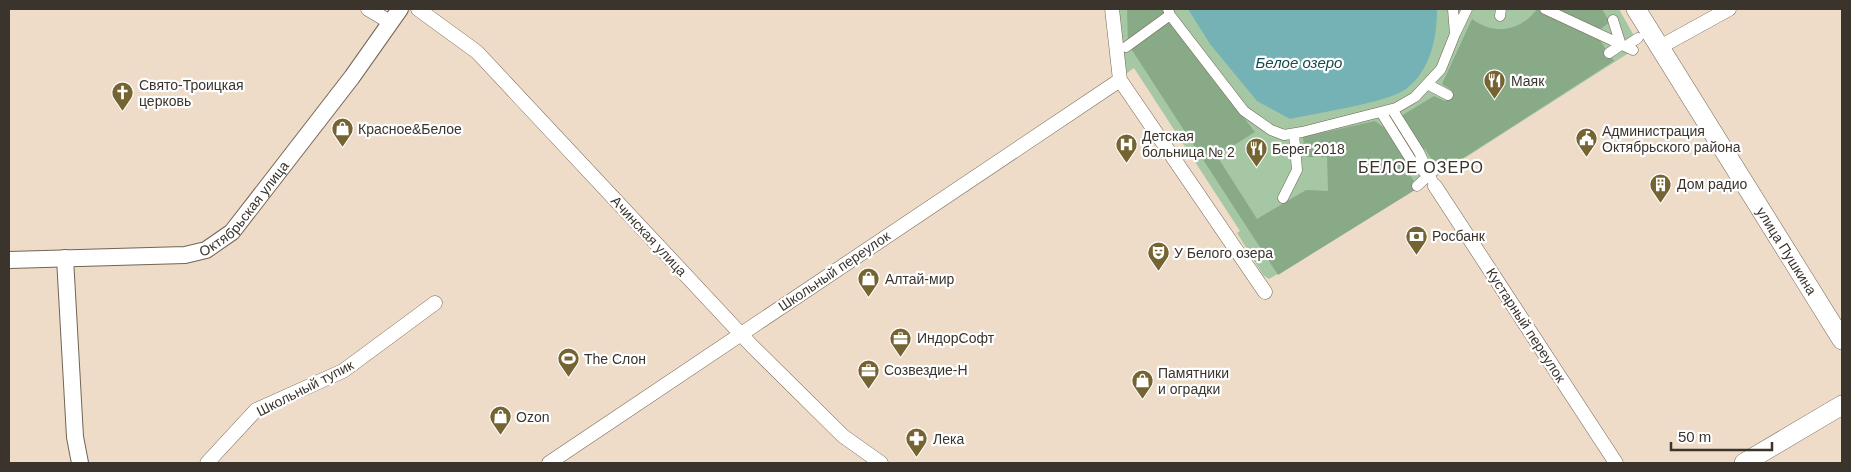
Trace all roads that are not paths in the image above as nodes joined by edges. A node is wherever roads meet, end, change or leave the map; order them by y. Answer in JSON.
{"nodes":[{"id":1,"x":368,"y":9,"type":"edge"},
{"id":2,"x":418,"y":9,"type":"edge"},
{"id":3,"x":1112,"y":9,"type":"edge"},
{"id":4,"x":1453,"y":9,"type":"edge"},
{"id":5,"x":1468,"y":9,"type":"edge"},
{"id":6,"x":1545,"y":9,"type":"edge"},
{"id":7,"x":1636,"y":9,"type":"edge"},
{"id":8,"x":1729,"y":9,"type":"edge"},
{"id":9,"x":1169,"y":12,"type":"edge"},
{"id":10,"x":395,"y":15,"type":"edge"},
{"id":11,"x":1455,"y":34,"type":"junction"},
{"id":12,"x":1126,"y":47,"type":"dead end"},
{"id":13,"x":1660,"y":47,"type":"junction"},
{"id":14,"x":1609,"y":53,"type":"dead end"},
{"id":15,"x":1120,"y":80,"type":"junction"},
{"id":16,"x":1427,"y":84,"type":"junction"},
{"id":17,"x":1448,"y":95,"type":"dead end"},
{"id":18,"x":1393,"y":110,"type":"junction"},
{"id":19,"x":1382,"y":120,"type":"junction"},
{"id":20,"x":1294,"y":134,"type":"junction"},
{"id":21,"x":1415,"y":157,"type":"junction"},
{"id":22,"x":1437,"y":168,"type":"dead end"},
{"id":23,"x":1431,"y":181,"type":"junction"},
{"id":24,"x":1417,"y":186,"type":"dead end"},
{"id":25,"x":1282,"y":198,"type":"dead end"},
{"id":26,"x":65,"y":258,"type":"junction"},
{"id":27,"x":9,"y":260,"type":"edge"},
{"id":28,"x":1265,"y":292,"type":"dead end"},
{"id":29,"x":435,"y":303,"type":"dead end"},
{"id":30,"x":740,"y":333,"type":"junction"},
{"id":31,"x":1842,"y":340,"type":"edge"},
{"id":32,"x":1842,"y":405,"type":"edge"},
{"id":33,"x":80,"y":463,"type":"edge"},
{"id":34,"x":207,"y":463,"type":"edge"},
{"id":35,"x":549,"y":463,"type":"edge"},
{"id":36,"x":881,"y":463,"type":"edge"},
{"id":37,"x":1616,"y":463,"type":"edge"},
{"id":38,"x":1744,"y":463,"type":"edge"}],
"edges":[{"from":1,"to":10,"type":"street"},
{"from":2,"to":30,"type":"street","name":"Ачинская улица"},
{"from":3,"to":15,"type":"street"},
{"from":4,"to":11,"type":"street"},
{"from":5,"to":11,"type":"street"},
{"from":6,"to":14,"type":"street"},
{"from":7,"to":13,"type":"main road","name":"улица Пушкина"},
{"from":8,"to":13,"type":"street"},
{"from":9,"to":12,"type":"street"},
{"from":9,"to":20,"type":"street"},
{"from":10,"to":26,"type":"street","name":"Октябрьская улица"},
{"from":11,"to":16,"type":"street"},
{"from":13,"to":31,"type":"main road","name":"улица Пушкина"},
{"from":15,"to":28,"type":"street"},
{"from":15,"to":30,"type":"street","name":"Школьный переулок"},
{"from":16,"to":17,"type":"street"},
{"from":16,"to":18,"type":"street"},
{"from":18,"to":19,"type":"street"},
{"from":18,"to":21,"type":"street"},
{"from":19,"to":20,"type":"street"},
{"from":19,"to":21,"type":"street"},
{"from":20,"to":25,"type":"street"},
{"from":21,"to":23,"type":"street"},
{"from":22,"to":23,"type":"street"},
{"from":23,"to":24,"type":"street"},
{"from":23,"to":37,"type":"street","name":"Кустарный переулок"},
{"from":26,"to":27,"type":"street","name":"Октябрьская улица"},
{"from":26,"to":33,"type":"street"},
{"from":29,"to":34,"type":"street","name":"Школьный тупик"},
{"from":30,"to":35,"type":"street","name":"Школьный переулок"},
{"from":30,"to":36,"type":"street","name":"Ачинская улица"},
{"from":32,"to":38,"type":"main road"}]}
